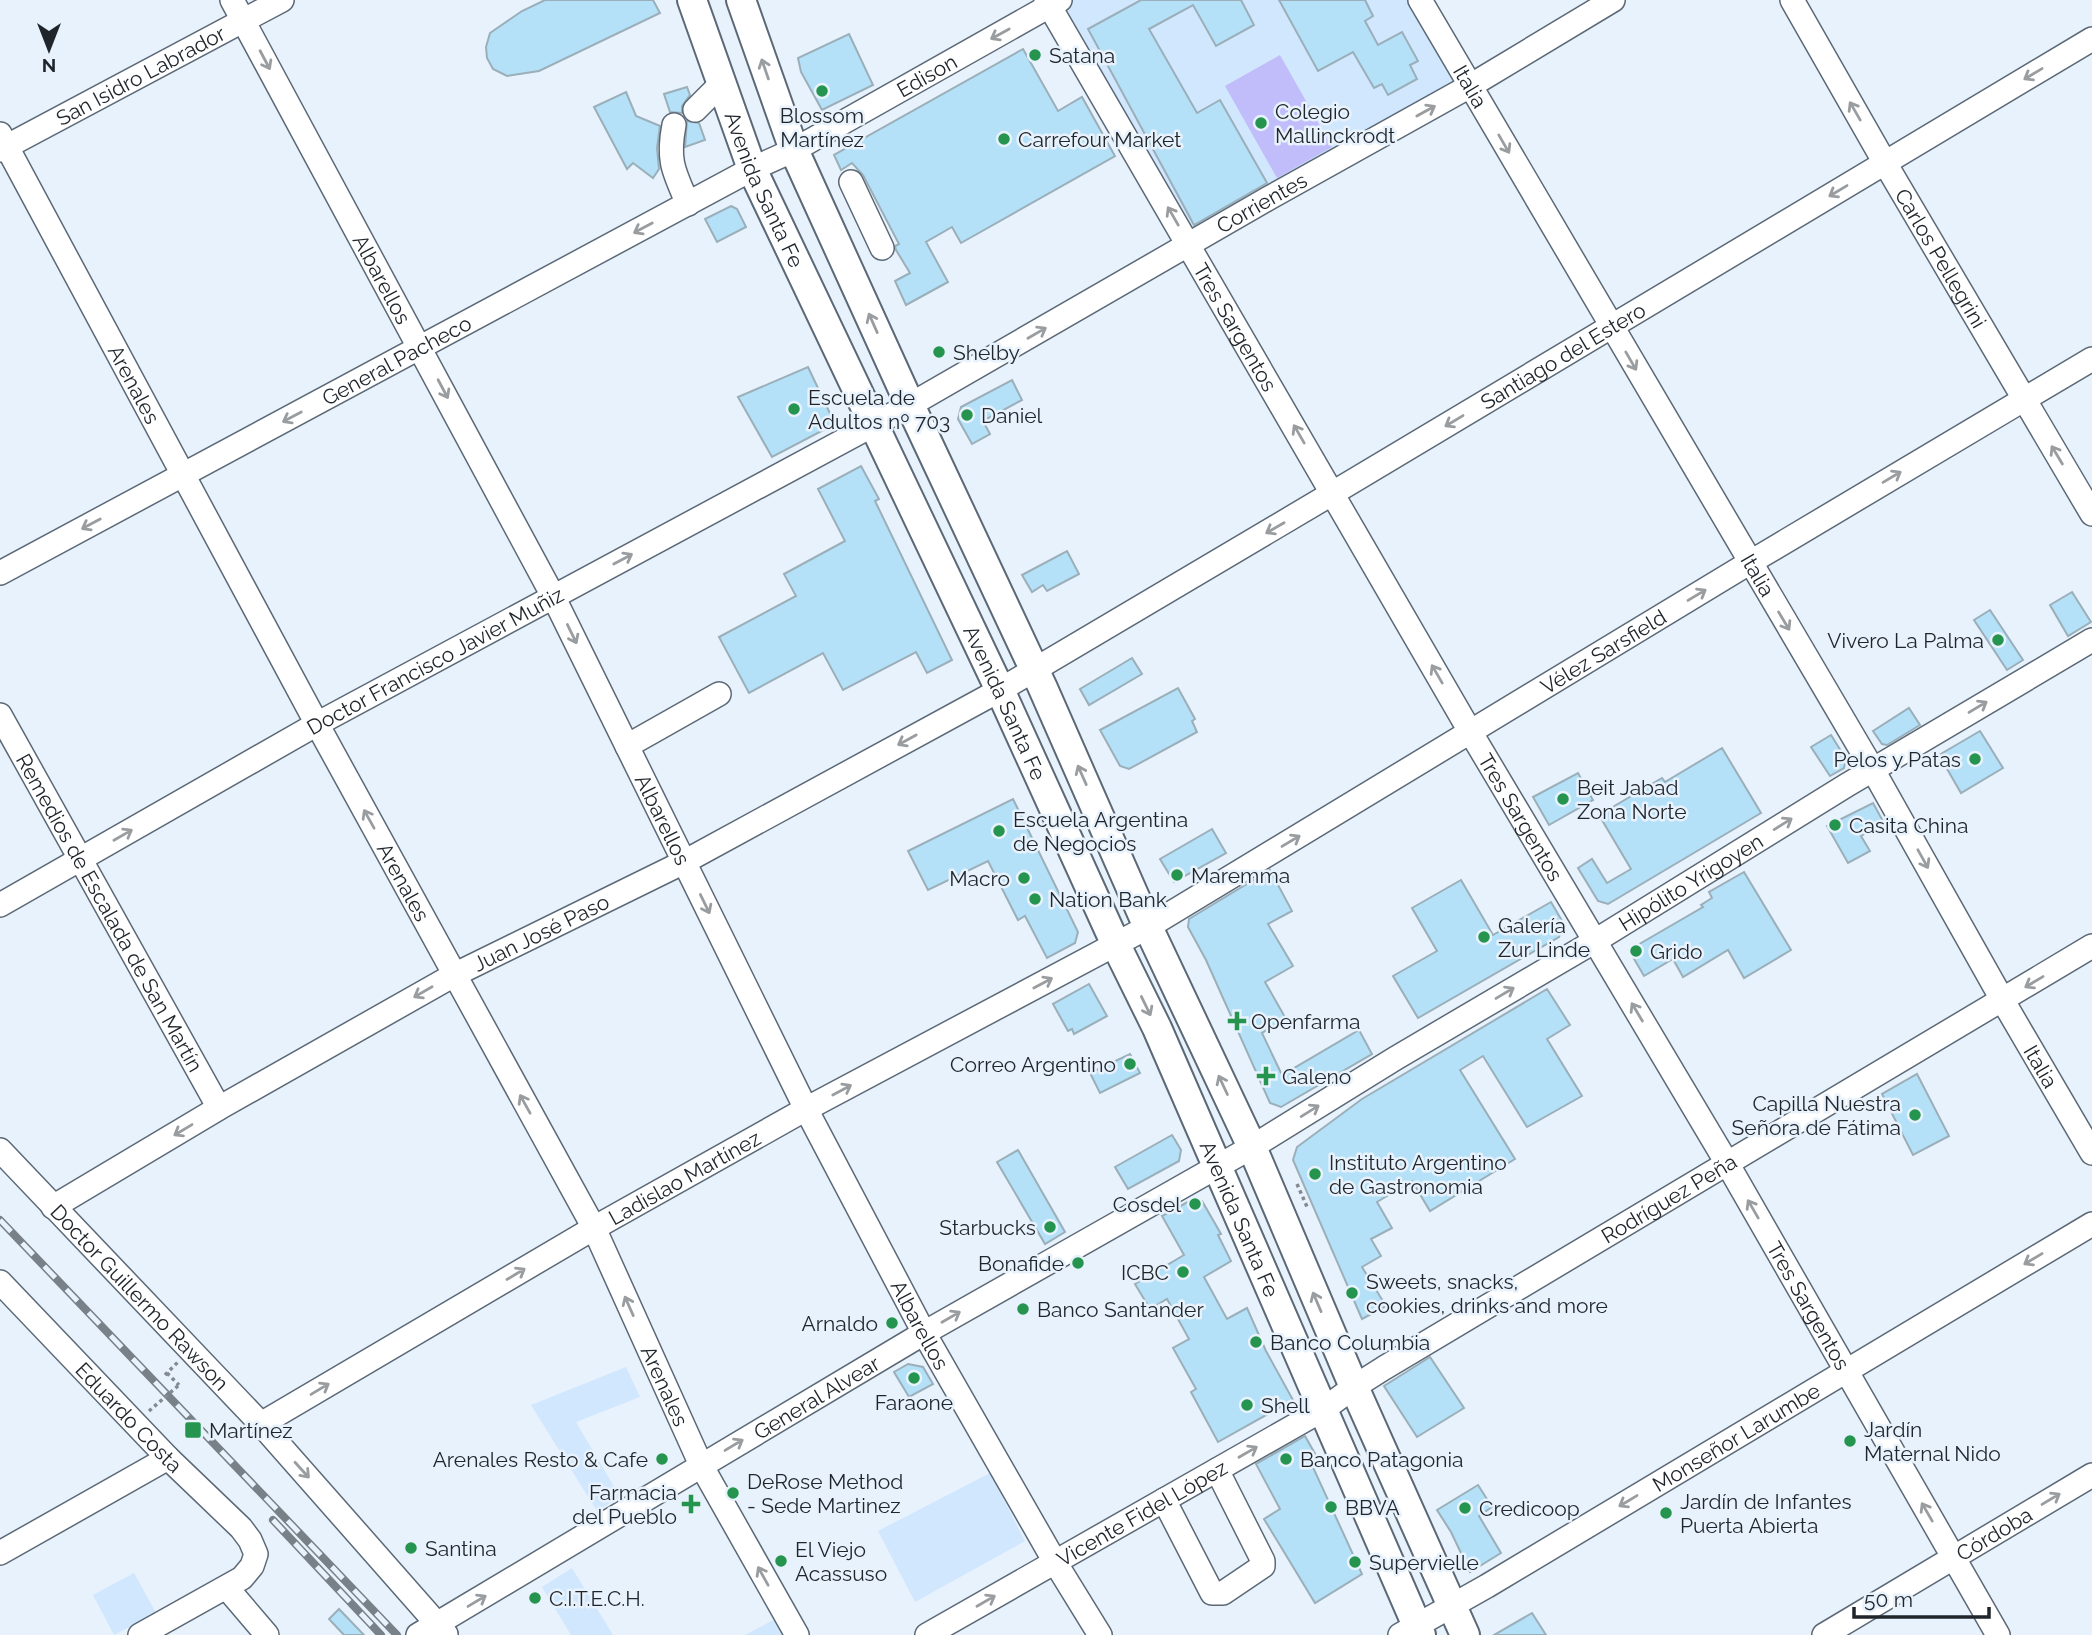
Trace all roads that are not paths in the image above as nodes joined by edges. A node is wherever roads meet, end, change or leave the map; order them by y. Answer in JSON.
{"nodes":[{"id":1,"x":282,"y":0,"type":"edge"},
{"id":2,"x":692,"y":0,"type":"edge"},
{"id":3,"x":741,"y":0,"type":"edge"},
{"id":4,"x":1420,"y":0,"type":"edge"},
{"id":5,"x":1613,"y":0,"type":"edge"},
{"id":6,"x":1791,"y":0,"type":"edge"},
{"id":7,"x":1051,"y":2,"type":"edge"},
{"id":8,"x":238,"y":10,"type":"edge"},
{"id":9,"x":2092,"y":39,"type":"edge"},
{"id":10,"x":722,"y":83,"type":"junction"},
{"id":11,"x":1470,"y":86,"type":"junction"},
{"id":12,"x":695,"y":110,"type":"dead end"},
{"id":13,"x":674,"y":125,"type":"dead end"},
{"id":14,"x":2,"y":143,"type":"edge"},
{"id":15,"x":794,"y":150,"type":"junction"},
{"id":16,"x":1885,"y":163,"type":"junction"},
{"id":17,"x":752,"y":169,"type":"junction"},
{"id":18,"x":851,"y":182,"type":"dead end"},
{"id":19,"x":688,"y":204,"type":"junction"},
{"id":20,"x":1190,"y":245,"type":"junction"},
{"id":21,"x":882,"y":248,"type":"dead end"},
{"id":22,"x":1611,"y":327,"type":"junction"},
{"id":23,"x":421,"y":348,"type":"junction"},
{"id":24,"x":2092,"y":359,"type":"edge"},
{"id":25,"x":2024,"y":398,"type":"junction"},
{"id":26,"x":910,"y":405,"type":"junction"},
{"id":27,"x":873,"y":425,"type":"junction"},
{"id":28,"x":184,"y":475,"type":"junction"},
{"id":29,"x":1333,"y":493,"type":"junction"},
{"id":30,"x":2092,"y":514,"type":"edge"},
{"id":31,"x":1749,"y":562,"type":"junction"},
{"id":32,"x":0,"y":573,"type":"edge"},
{"id":33,"x":553,"y":596,"type":"junction"},
{"id":34,"x":2092,"y":640,"type":"edge"},
{"id":35,"x":1034,"y":670,"type":"junction"},
{"id":36,"x":1000,"y":690,"type":"junction"},
{"id":37,"x":719,"y":694,"type":"dead end"},
{"id":38,"x":0,"y":715,"type":"edge"},
{"id":39,"x":317,"y":724,"type":"junction"},
{"id":40,"x":1471,"y":733,"type":"junction"},
{"id":41,"x":627,"y":746,"type":"junction"},
{"id":42,"x":1873,"y":770,"type":"junction"},
{"id":43,"x":80,"y":859,"type":"junction"},
{"id":44,"x":684,"y":862,"type":"junction"},
{"id":45,"x":0,"y":905,"type":"edge"},
{"id":46,"x":1149,"y":927,"type":"junction"},
{"id":47,"x":1595,"y":941,"type":"junction"},
{"id":48,"x":1116,"y":945,"type":"junction"},
{"id":49,"x":2092,"y":946,"type":"edge"},
{"id":50,"x":454,"y":975,"type":"junction"},
{"id":51,"x":2003,"y":1001,"type":"junction"},
{"id":52,"x":219,"y":1108,"type":"junction"},
{"id":53,"x":806,"y":1109,"type":"junction"},
{"id":54,"x":1252,"y":1147,"type":"junction"},
{"id":55,"x":0,"y":1150,"type":"edge"},
{"id":56,"x":2092,"y":1153,"type":"edge"},
{"id":57,"x":1727,"y":1163,"type":"junction"},
{"id":58,"x":1218,"y":1165,"type":"junction"},
{"id":59,"x":53,"y":1208,"type":"junction"},
{"id":60,"x":2092,"y":1224,"type":"edge"},
{"id":61,"x":594,"y":1228,"type":"junction"},
{"id":62,"x":0,"y":1283,"type":"edge"},
{"id":63,"x":924,"y":1332,"type":"junction"},
{"id":64,"x":1845,"y":1371,"type":"junction"},
{"id":65,"x":1353,"y":1387,"type":"junction"},
{"id":66,"x":1324,"y":1409,"type":"junction"},
{"id":67,"x":261,"y":1424,"type":"junction"},
{"id":68,"x":168,"y":1458,"type":"junction"},
{"id":69,"x":701,"y":1465,"type":"junction"},
{"id":70,"x":1217,"y":1469,"type":"junction"},
{"id":71,"x":2092,"y":1475,"type":"edge"},
{"id":72,"x":1164,"y":1500,"type":"junction"},
{"id":73,"x":0,"y":1553,"type":"edge"},
{"id":74,"x":1953,"y":1558,"type":"junction"},
{"id":75,"x":1055,"y":1562,"type":"junction"},
{"id":76,"x":227,"y":1588,"type":"junction"},
{"id":77,"x":1452,"y":1606,"type":"junction"},
{"id":78,"x":443,"y":1629,"type":"edge"},
{"id":79,"x":1412,"y":1632,"type":"edge"},
{"id":80,"x":140,"y":1635,"type":"edge"},
{"id":81,"x":267,"y":1635,"type":"edge"},
{"id":82,"x":418,"y":1635,"type":"edge"},
{"id":83,"x":797,"y":1635,"type":"edge"},
{"id":84,"x":927,"y":1635,"type":"edge"},
{"id":85,"x":1100,"y":1635,"type":"edge"},
{"id":86,"x":1465,"y":1635,"type":"edge"},
{"id":87,"x":1824,"y":1635,"type":"edge"},
{"id":88,"x":1998,"y":1635,"type":"edge"}],
"edges":[{"from":1,"to":8,"type":"street","name":"San Isidro Labrador"},
{"from":2,"to":10,"type":"main road","name":"Avenida Santa Fe"},
{"from":15,"to":3,"type":"main road","name":"Avenida Santa Fe","one_way":true},
{"from":4,"to":11,"type":"street","name":"Italia"},
{"from":5,"to":11,"type":"street","name":"Corrientes"},
{"from":16,"to":6,"type":"street","name":"Carlos Pellegrini","one_way":true},
{"from":7,"to":15,"type":"street","name":"Edison","one_way":true},
{"from":20,"to":7,"type":"street","name":"Tres Sargentos","one_way":true},
{"from":8,"to":14,"type":"street","name":"San Isidro Labrador"},
{"from":8,"to":23,"type":"street","name":"Albarellos","one_way":true},
{"from":9,"to":16,"type":"street","name":"Santiago del Estero","one_way":true},
{"from":10,"to":12,"type":"street"},
{"from":10,"to":17,"type":"main road","name":"Avenida Santa Fe"},
{"from":20,"to":11,"type":"street","name":"Corrientes","one_way":true},
{"from":11,"to":22,"type":"street","name":"Italia","one_way":true},
{"from":13,"to":19,"type":"street"},
{"from":14,"to":28,"type":"street","name":"Arenales"},
{"from":15,"to":17,"type":"street","name":"General Pacheco"},
{"from":26,"to":15,"type":"main road","name":"Avenida Santa Fe","one_way":true},
{"from":16,"to":22,"type":"street","name":"Santiago del Estero","one_way":true},
{"from":16,"to":25,"type":"street","name":"Carlos Pellegrini"},
{"from":17,"to":19,"type":"street","name":"General Pacheco"},
{"from":17,"to":27,"type":"main road","name":"Avenida Santa Fe"},
{"from":18,"to":21,"type":"street"},
{"from":19,"to":23,"type":"street","name":"General Pacheco","one_way":true},
{"from":26,"to":20,"type":"street","name":"Corrientes","one_way":true},
{"from":29,"to":20,"type":"street","name":"Tres Sargentos","one_way":true},
{"from":22,"to":29,"type":"street","name":"Santiago del Estero","one_way":true},
{"from":22,"to":31,"type":"street","name":"Italia","one_way":true},
{"from":23,"to":28,"type":"street","name":"General Pacheco","one_way":true},
{"from":23,"to":33,"type":"street","name":"Albarellos","one_way":true},
{"from":24,"to":25,"type":"street","name":"Vélez Sarsfield"},
{"from":30,"to":25,"type":"street","name":"Carlos Pellegrini","one_way":true},
{"from":31,"to":25,"type":"street","name":"Vélez Sarsfield","one_way":true},
{"from":26,"to":27,"type":"street","name":"Corrientes"},
{"from":26,"to":35,"type":"main road","name":"Avenida Santa Fe"},
{"from":33,"to":27,"type":"street","name":"Doctor Francisco Javier Muñiz","one_way":true},
{"from":27,"to":36,"type":"main road","name":"Avenida Santa Fe"},
{"from":28,"to":32,"type":"street","name":"General Pacheco","one_way":true},
{"from":28,"to":39,"type":"street","name":"Arenales"},
{"from":29,"to":35,"type":"street","name":"Santiago del Estero","one_way":true},
{"from":40,"to":29,"type":"street","name":"Tres Sargentos","one_way":true},
{"from":40,"to":31,"type":"street","name":"Vélez Sarsfield","one_way":true},
{"from":31,"to":42,"type":"street","name":"Italia","one_way":true},
{"from":33,"to":39,"type":"street","name":"Doctor Francisco Javier Muñiz"},
{"from":33,"to":41,"type":"street","name":"Albarellos","one_way":true},
{"from":42,"to":34,"type":"street","name":"Hipólito Yrigoyen","one_way":true},
{"from":35,"to":36,"type":"street","name":"Juan José Paso"},
{"from":46,"to":35,"type":"main road","name":"Avenida Santa Fe","one_way":true},
{"from":36,"to":44,"type":"street","name":"Juan José Paso","one_way":true},
{"from":36,"to":48,"type":"main road","name":"Avenida Santa Fe"},
{"from":37,"to":41,"type":"street"},
{"from":38,"to":43,"type":"street","name":"Remedios de Escalada de San Martín"},
{"from":43,"to":39,"type":"street","name":"Doctor Francisco Javier Muñiz","one_way":true},
{"from":50,"to":39,"type":"street","name":"Arenales","one_way":true},
{"from":46,"to":40,"type":"street","name":"Vélez Sarsfield","one_way":true},
{"from":40,"to":47,"type":"street","name":"Tres Sargentos"},
{"from":41,"to":44,"type":"street","name":"Albarellos"},
{"from":47,"to":42,"type":"street","name":"Hipólito Yrigoyen","one_way":true},
{"from":42,"to":51,"type":"street","name":"Italia","one_way":true},
{"from":43,"to":45,"type":"street","name":"Doctor Francisco Javier Muñiz"},
{"from":43,"to":52,"type":"street","name":"Remedios de Escalada de San Martín"},
{"from":44,"to":50,"type":"street","name":"Juan José Paso"},
{"from":44,"to":53,"type":"street","name":"Albarellos","one_way":true},
{"from":46,"to":48,"type":"street","name":"Vélez Sarsfield"},
{"from":54,"to":46,"type":"main road","name":"Avenida Santa Fe","one_way":true},
{"from":54,"to":47,"type":"street","name":"Hipólito Yrigoyen","one_way":true},
{"from":57,"to":47,"type":"street","name":"Tres Sargentos","one_way":true},
{"from":53,"to":48,"type":"street","name":"Ladislao Martínez","one_way":true},
{"from":48,"to":58,"type":"main road","name":"Avenida Santa Fe","one_way":true},
{"from":49,"to":51,"type":"street","name":"Rodríguez Peña","one_way":true},
{"from":50,"to":52,"type":"street","name":"Juan José Paso","one_way":true},
{"from":61,"to":50,"type":"street","name":"Arenales","one_way":true},
{"from":51,"to":56,"type":"street","name":"Italia"},
{"from":51,"to":57,"type":"street","name":"Rodríguez Peña"},
{"from":52,"to":59,"type":"street","name":"Juan José Paso","one_way":true},
{"from":53,"to":61,"type":"street","name":"Ladislao Martínez"},
{"from":53,"to":63,"type":"street","name":"Albarellos"},
{"from":54,"to":58,"type":"street","name":"Hipólito Yrigoyen"},
{"from":65,"to":54,"type":"main road","name":"Avenida Santa Fe","one_way":true},
{"from":55,"to":59,"type":"street","name":"Doctor Guillermo Rawson"},
{"from":64,"to":57,"type":"street","name":"Tres Sargentos","one_way":true},
{"from":57,"to":65,"type":"street","name":"Rodríguez Peña"},
{"from":63,"to":58,"type":"street","name":"General Alvear","one_way":true},
{"from":58,"to":66,"type":"main road","name":"Avenida Santa Fe"},
{"from":59,"to":67,"type":"street","name":"Doctor Guillermo Rawson"},
{"from":60,"to":64,"type":"street","name":"Monseñor Larumbe","one_way":true},
{"from":67,"to":61,"type":"street","name":"Ladislao Martínez","one_way":true},
{"from":69,"to":61,"type":"street","name":"Arenales","one_way":true},
{"from":62,"to":68,"type":"street","name":"Eduardo Costa"},
{"from":69,"to":63,"type":"street","name":"General Alvear","one_way":true},
{"from":63,"to":75,"type":"street","name":"Albarellos"},
{"from":74,"to":64,"type":"street","name":"Tres Sargentos","one_way":true},
{"from":64,"to":77,"type":"street","name":"Monseñor Larumbe","one_way":true},
{"from":65,"to":66,"type":"street","name":"Vicente Fidel López"},
{"from":65,"to":77,"type":"main road","name":"Avenida Santa Fe"},
{"from":70,"to":66,"type":"street","name":"Vicente Fidel López","one_way":true},
{"from":66,"to":79,"type":"main road","name":"Avenida Santa Fe"},
{"from":67,"to":78,"type":"street","name":"Doctor Guillermo Rawson","one_way":true},
{"from":68,"to":73,"type":"street"},
{"from":68,"to":76,"type":"street","name":"Eduardo Costa"},
{"from":78,"to":69,"type":"street","name":"General Alvear","one_way":true},
{"from":83,"to":69,"type":"street","name":"Arenales","one_way":true},
{"from":70,"to":72,"type":"street","name":"Vicente Fidel López"},
{"from":70,"to":72,"type":"street"},
{"from":74,"to":71,"type":"street","name":"Córdoba","one_way":true},
{"from":72,"to":75,"type":"street","name":"Vicente Fidel López"},
{"from":74,"to":87,"type":"street","name":"Córdoba"},
{"from":74,"to":88,"type":"street","name":"Tres Sargentos"},
{"from":84,"to":75,"type":"street","name":"Vicente Fidel López","one_way":true},
{"from":75,"to":85,"type":"street","name":"Albarellos"},
{"from":76,"to":80,"type":"street"},
{"from":76,"to":81,"type":"street"},
{"from":77,"to":79,"type":"street","name":"Monseñor Larumbe"},
{"from":77,"to":86,"type":"main road","name":"Avenida Santa Fe"},
{"from":78,"to":82,"type":"street","name":"General Alvear"}]}
